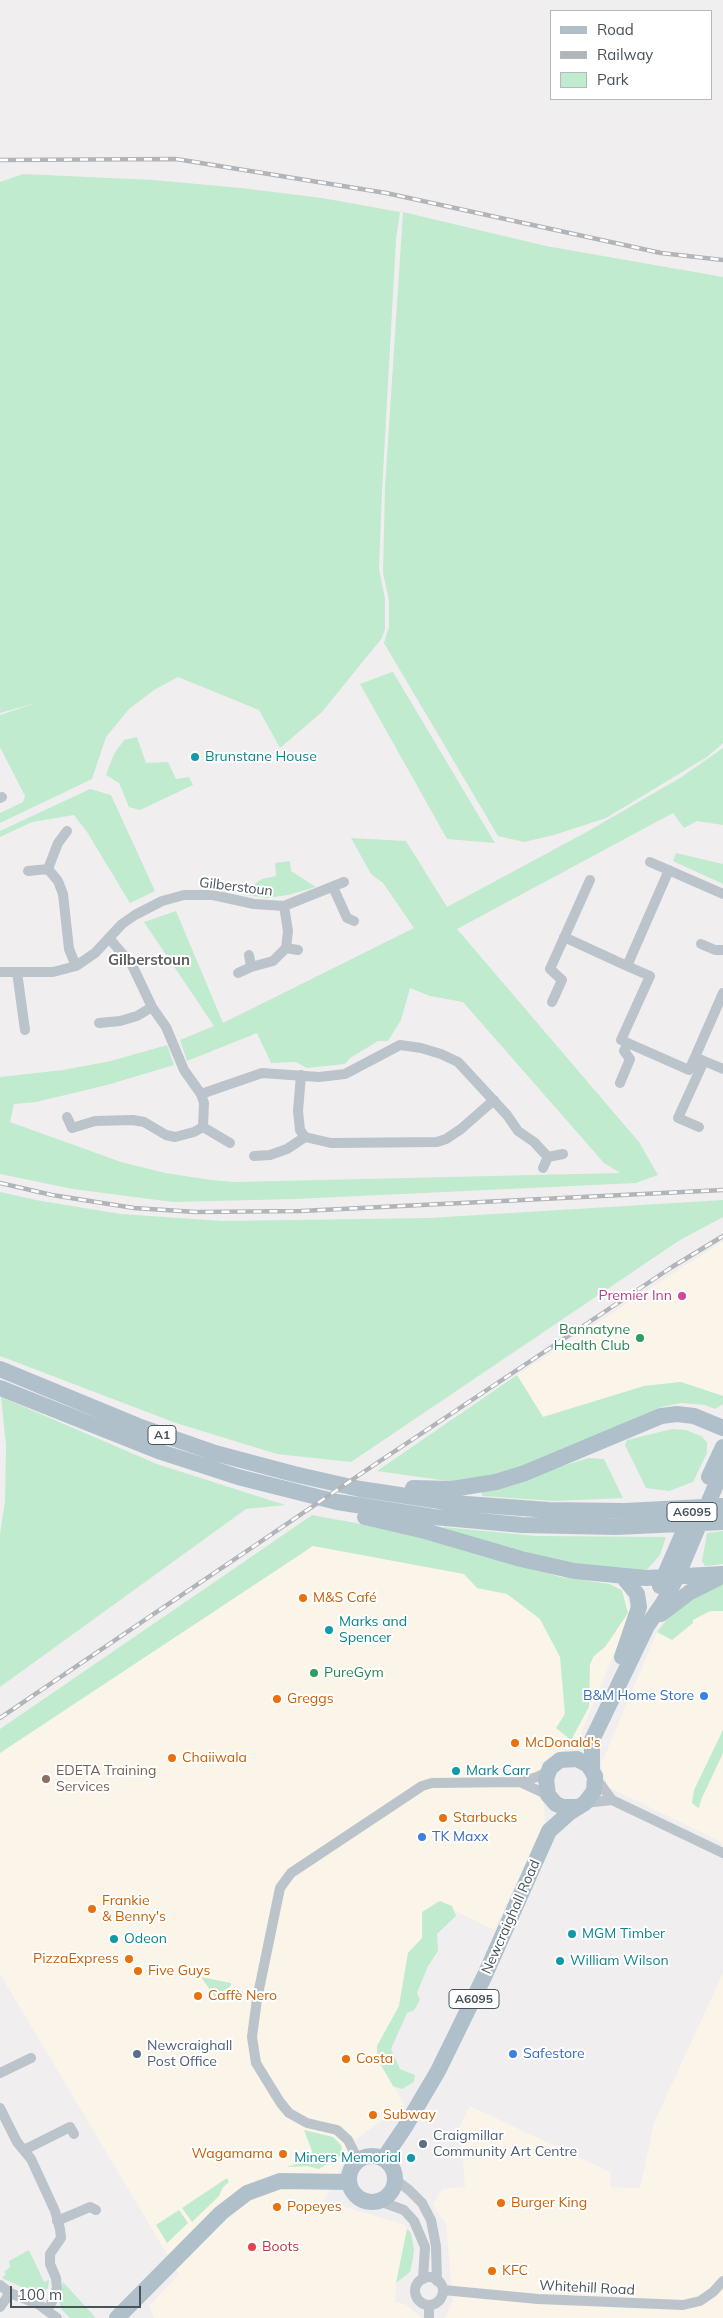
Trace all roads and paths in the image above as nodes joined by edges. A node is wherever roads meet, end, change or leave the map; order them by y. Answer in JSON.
{"nodes":[{"id":1,"x":67,"y":831,"type":"dead end"},
{"id":2,"x":650,"y":862,"type":"dead end"},
{"id":3,"x":48,"y":869,"type":"junction"},
{"id":4,"x":669,"y":870,"type":"junction"},
{"id":5,"x":28,"y":871,"type":"dead end"},
{"id":6,"x":590,"y":880,"type":"dead end"},
{"id":7,"x":344,"y":882,"type":"dead end"},
{"id":8,"x":333,"y":888,"type":"junction"},
{"id":9,"x":723,"y":894,"type":"edge"},
{"id":10,"x":284,"y":906,"type":"junction"},
{"id":11,"x":347,"y":921,"type":"dead end"},
{"id":12,"x":564,"y":937,"type":"junction"},
{"id":13,"x":109,"y":938,"type":"junction"},
{"id":14,"x":701,"y":944,"type":"dead end"},
{"id":15,"x":286,"y":948,"type":"junction"},
{"id":16,"x":298,"y":950,"type":"dead end"},
{"id":17,"x":723,"y":950,"type":"edge"},
{"id":18,"x":249,"y":955,"type":"dead end"},
{"id":19,"x":76,"y":966,"type":"junction"},
{"id":20,"x":251,"y":966,"type":"junction"},
{"id":21,"x":627,"y":966,"type":"junction"},
{"id":22,"x":0,"y":972,"type":"edge"},
{"id":23,"x":18,"y":972,"type":"junction"},
{"id":24,"x":238,"y":973,"type":"dead end"},
{"id":25,"x":723,"y":993,"type":"edge"},
{"id":26,"x":552,"y":1002,"type":"dead end"},
{"id":27,"x":152,"y":1007,"type":"junction"},
{"id":28,"x":99,"y":1023,"type":"dead end"},
{"id":29,"x":25,"y":1030,"type":"dead end"},
{"id":30,"x":628,"y":1043,"type":"junction"},
{"id":31,"x":699,"y":1059,"type":"junction"},
{"id":32,"x":723,"y":1070,"type":"edge"},
{"id":33,"x":301,"y":1075,"type":"junction"},
{"id":34,"x":620,"y":1083,"type":"dead end"},
{"id":35,"x":200,"y":1094,"type":"junction"},
{"id":36,"x":494,"y":1100,"type":"junction"},
{"id":37,"x":67,"y":1117,"type":"dead end"},
{"id":38,"x":203,"y":1127,"type":"junction"},
{"id":39,"x":699,"y":1127,"type":"dead end"},
{"id":40,"x":304,"y":1137,"type":"junction"},
{"id":41,"x":230,"y":1143,"type":"dead end"},
{"id":42,"x":563,"y":1154,"type":"dead end"},
{"id":43,"x":254,"y":1156,"type":"dead end"},
{"id":44,"x":548,"y":1157,"type":"junction"},
{"id":45,"x":543,"y":1168,"type":"dead end"},
{"id":46,"x":0,"y":1369,"type":"edge"},
{"id":47,"x":0,"y":1388,"type":"edge"},
{"id":48,"x":723,"y":1428,"type":"edge"},
{"id":49,"x":723,"y":1447,"type":"edge"},
{"id":50,"x":723,"y":1468,"type":"edge"},
{"id":51,"x":359,"y":1488,"type":"junction"},
{"id":52,"x":332,"y":1505,"type":"junction"},
{"id":53,"x":723,"y":1506,"type":"edge"},
{"id":54,"x":723,"y":1522,"type":"edge"},
{"id":55,"x":723,"y":1575,"type":"edge"},
{"id":56,"x":623,"y":1577,"type":"junction"},
{"id":57,"x":670,"y":1577,"type":"junction"},
{"id":58,"x":638,"y":1643,"type":"junction"},
{"id":59,"x":609,"y":1703,"type":"junction"},
{"id":60,"x":592,"y":1740,"type":"junction"},
{"id":61,"x":570,"y":1758,"type":"junction"},
{"id":62,"x":549,"y":1771,"type":"junction"},
{"id":63,"x":593,"y":1773,"type":"junction"},
{"id":64,"x":520,"y":1782,"type":"junction"},
{"id":65,"x":549,"y":1797,"type":"junction"},
{"id":66,"x":612,"y":1800,"type":"junction"},
{"id":67,"x":582,"y":1805,"type":"junction"},
{"id":68,"x":549,"y":1832,"type":"junction"},
{"id":69,"x":723,"y":1853,"type":"edge"},
{"id":70,"x":31,"y":2058,"type":"dead end"},
{"id":71,"x":0,"y":2073,"type":"edge"},
{"id":72,"x":0,"y":2108,"type":"edge"},
{"id":73,"x":74,"y":2134,"type":"dead end"},
{"id":74,"x":24,"y":2150,"type":"junction"},
{"id":75,"x":384,"y":2158,"type":"junction"},
{"id":76,"x":358,"y":2160,"type":"junction"},
{"id":77,"x":396,"y":2180,"type":"junction"},
{"id":78,"x":349,"y":2182,"type":"junction"},
{"id":79,"x":379,"y":2201,"type":"junction"},
{"id":80,"x":96,"y":2210,"type":"dead end"},
{"id":81,"x":57,"y":2221,"type":"junction"},
{"id":82,"x":423,"y":2279,"type":"junction"},
{"id":83,"x":723,"y":2281,"type":"edge"},
{"id":84,"x":0,"y":2285,"type":"edge"},
{"id":85,"x":440,"y":2285,"type":"junction"},
{"id":86,"x":10,"y":2293,"type":"junction"},
{"id":87,"x":429,"y":2305,"type":"junction"},
{"id":88,"x":0,"y":2307,"type":"edge"},
{"id":89,"x":46,"y":2310,"type":"junction"},
{"id":90,"x":118,"y":2317,"type":"edge"},
{"id":91,"x":57,"y":2318,"type":"edge"},
{"id":92,"x":429,"y":2318,"type":"edge"}],
"edges":[{"from":1,"to":3,"type":"street"},
{"from":2,"to":4,"type":"street"},
{"from":3,"to":5,"type":"street"},
{"from":3,"to":19,"type":"street"},
{"from":4,"to":9,"type":"street"},
{"from":4,"to":21,"type":"street"},
{"from":6,"to":12,"type":"street"},
{"from":7,"to":8,"type":"street","name":"Gilberstoun"},
{"from":8,"to":10,"type":"street","name":"Gilberstoun"},
{"from":8,"to":11,"type":"street"},
{"from":10,"to":13,"type":"street","name":"Gilberstoun"},
{"from":10,"to":15,"type":"street","name":"Gilberstoun"},
{"from":12,"to":21,"type":"street"},
{"from":12,"to":26,"type":"street"},
{"from":13,"to":19,"type":"street","name":"Gilberstoun"},
{"from":13,"to":27,"type":"street"},
{"from":14,"to":17,"type":"street"},
{"from":15,"to":16,"type":"street"},
{"from":15,"to":20,"type":"street"},
{"from":18,"to":20,"type":"street"},
{"from":19,"to":23,"type":"street","name":"Gilberstoun"},
{"from":20,"to":24,"type":"street"},
{"from":21,"to":30,"type":"street"},
{"from":22,"to":23,"type":"street","name":"Gilberstoun"},
{"from":23,"to":29,"type":"street"},
{"from":25,"to":31,"type":"street"},
{"from":27,"to":28,"type":"street"},
{"from":27,"to":35,"type":"street"},
{"from":30,"to":31,"type":"street"},
{"from":30,"to":34,"type":"street"},
{"from":31,"to":32,"type":"street"},
{"from":31,"to":39,"type":"street"},
{"from":33,"to":35,"type":"street"},
{"from":33,"to":36,"type":"street"},
{"from":33,"to":40,"type":"street"},
{"from":35,"to":38,"type":"street"},
{"from":36,"to":40,"type":"street"},
{"from":36,"to":44,"type":"street"},
{"from":37,"to":38,"type":"street"},
{"from":38,"to":41,"type":"street"},
{"from":40,"to":43,"type":"street"},
{"from":42,"to":44,"type":"street"},
{"from":44,"to":45,"type":"street"},
{"from":46,"to":51,"type":"main road","number":"A1"},
{"from":47,"to":52,"type":"main road","number":"A1"},
{"from":48,"to":51,"type":"main road"},
{"from":49,"to":57,"type":"main road","name":"Newcraighall Road","number":"A6095"},
{"from":50,"to":57,"type":"main road","name":"Newcraighall Road","number":"A6095"},
{"from":51,"to":53,"type":"main road","number":"A1"},
{"from":52,"to":54,"type":"main road"},
{"from":52,"to":56,"type":"main road"},
{"from":55,"to":57,"type":"main road"},
{"from":55,"to":58,"type":"main road"},
{"from":56,"to":57,"type":"main road"},
{"from":56,"to":59,"type":"main road"},
{"from":57,"to":58,"type":"main road","name":"Newcraighall Road","number":"A6095"},
{"from":58,"to":59,"type":"main road","name":"Newcraighall Road","number":"A6095"},
{"from":59,"to":60,"type":"main road","name":"Newcraighall Road","number":"A6095"},
{"from":60,"to":61,"type":"main road","name":"Newcraighall Road","number":"A6095"},
{"from":60,"to":63,"type":"main road","name":"Newcraighall Road","number":"A6095"},
{"from":61,"to":62,"type":"main road","name":"Newcraighall Road","number":"A6095"},
{"from":61,"to":63,"type":"main road"},
{"from":62,"to":64,"type":"street"},
{"from":62,"to":65,"type":"main road","name":"Newcraighall Road","number":"A6095"},
{"from":63,"to":66,"type":"street"},
{"from":63,"to":67,"type":"main road","name":"Newcraighall Road","number":"A6095"},
{"from":64,"to":65,"type":"street"},
{"from":64,"to":76,"type":"street"},
{"from":65,"to":67,"type":"main road"},
{"from":65,"to":68,"type":"main road","name":"Newcraighall Road","number":"A6095"},
{"from":66,"to":67,"type":"street"},
{"from":66,"to":69,"type":"street"},
{"from":67,"to":68,"type":"main road","name":"Newcraighall Road","number":"A6095"},
{"from":68,"to":75,"type":"main road","name":"Newcraighall Road","number":"A6095"},
{"from":70,"to":71,"type":"street"},
{"from":72,"to":74,"type":"street"},
{"from":73,"to":74,"type":"street"},
{"from":74,"to":81,"type":"street"},
{"from":75,"to":76,"type":"main road"},
{"from":75,"to":77,"type":"main road"},
{"from":76,"to":78,"type":"main road"},
{"from":77,"to":79,"type":"main road"},
{"from":77,"to":85,"type":"street"},
{"from":78,"to":79,"type":"main road"},
{"from":78,"to":90,"type":"main road"},
{"from":79,"to":82,"type":"street"},
{"from":80,"to":81,"type":"street"},
{"from":81,"to":89,"type":"street"},
{"from":82,"to":85,"type":"street"},
{"from":82,"to":87,"type":"street"},
{"from":83,"to":85,"type":"street","name":"Whitehill Road"},
{"from":84,"to":86,"type":"street"},
{"from":85,"to":87,"type":"street"},
{"from":86,"to":88,"type":"street"},
{"from":86,"to":89,"type":"street"},
{"from":87,"to":92,"type":"street"},
{"from":89,"to":91,"type":"street"}]}
